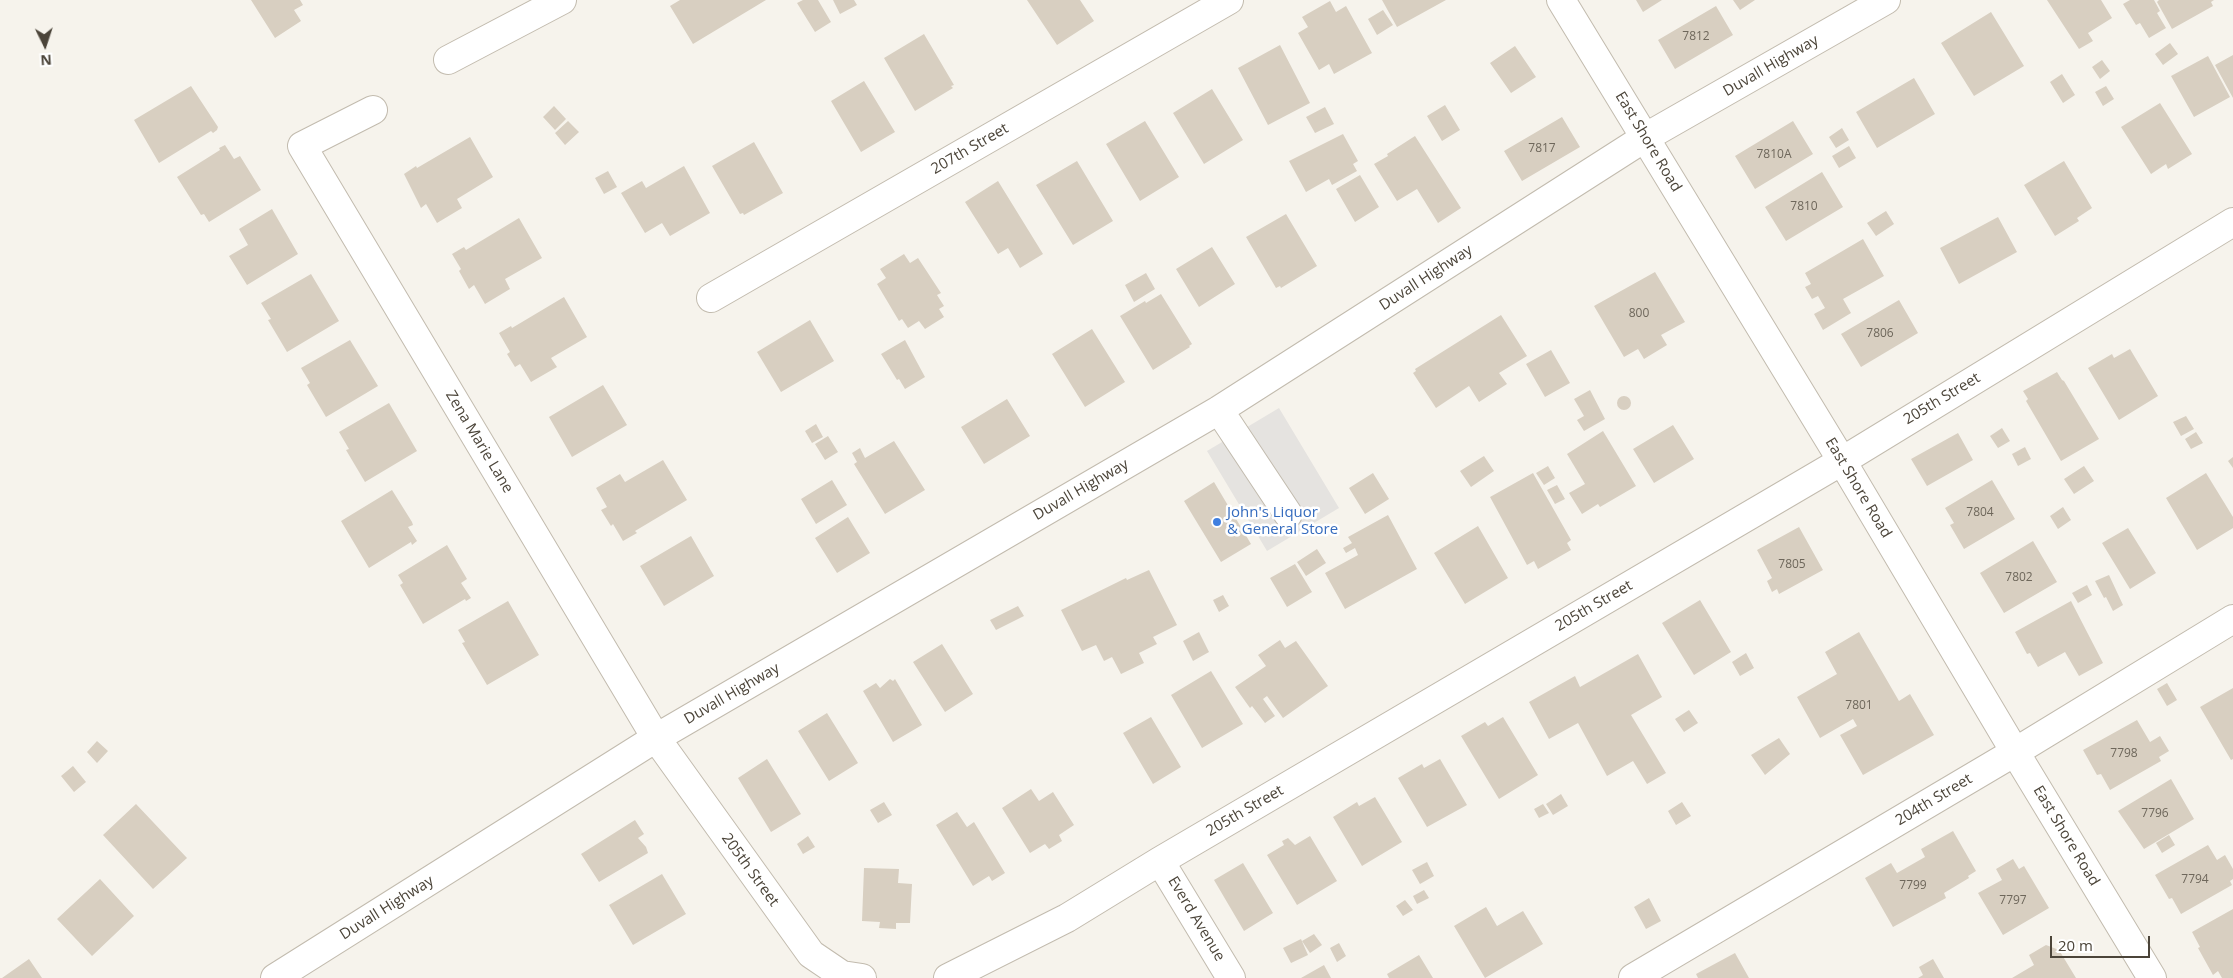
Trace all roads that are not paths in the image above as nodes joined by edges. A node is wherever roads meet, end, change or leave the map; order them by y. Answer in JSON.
{"nodes":[{"id":1,"x":562,"y":0,"type":"edge"},
{"id":2,"x":1229,"y":0,"type":"edge"},
{"id":3,"x":1561,"y":0,"type":"edge"},
{"id":4,"x":1886,"y":0,"type":"edge"},
{"id":5,"x":448,"y":60,"type":"dead end"},
{"id":6,"x":373,"y":110,"type":"dead end"},
{"id":7,"x":1646,"y":137,"type":"junction"},
{"id":8,"x":2233,"y":222,"type":"edge"},
{"id":9,"x":712,"y":298,"type":"dead end"},
{"id":10,"x":1219,"y":410,"type":"junction"},
{"id":11,"x":1842,"y":461,"type":"junction"},
{"id":12,"x":1288,"y":514,"type":"dead end"},
{"id":13,"x":2233,"y":620,"type":"edge"},
{"id":14,"x":656,"y":738,"type":"junction"},
{"id":15,"x":2015,"y":752,"type":"junction"},
{"id":16,"x":1160,"y":861,"type":"junction"},
{"id":17,"x":275,"y":978,"type":"edge"},
{"id":18,"x":862,"y":978,"type":"edge"},
{"id":19,"x":948,"y":978,"type":"edge"},
{"id":20,"x":1231,"y":978,"type":"edge"},
{"id":21,"x":1633,"y":978,"type":"edge"},
{"id":22,"x":2152,"y":978,"type":"edge"}],
"edges":[{"from":1,"to":5,"type":"street"},
{"from":2,"to":9,"type":"street","name":"207th Street"},
{"from":3,"to":7,"type":"street","name":"East Shore Road"},
{"from":4,"to":7,"type":"street","name":"Duvall Highway"},
{"from":6,"to":14,"type":"street","name":"Zena Marie Lane"},
{"from":7,"to":10,"type":"street","name":"Duvall Highway"},
{"from":7,"to":11,"type":"street","name":"East Shore Road"},
{"from":8,"to":11,"type":"street","name":"205th Street"},
{"from":10,"to":12,"type":"street"},
{"from":10,"to":14,"type":"street","name":"Duvall Highway"},
{"from":11,"to":15,"type":"street","name":"East Shore Road"},
{"from":11,"to":16,"type":"street","name":"205th Street"},
{"from":13,"to":15,"type":"street","name":"204th Street"},
{"from":14,"to":17,"type":"street","name":"Duvall Highway"},
{"from":14,"to":18,"type":"street","name":"205th Street"},
{"from":15,"to":21,"type":"street","name":"204th Street"},
{"from":15,"to":22,"type":"street","name":"East Shore Road"},
{"from":16,"to":19,"type":"street","name":"205th Street"},
{"from":16,"to":20,"type":"street","name":"Everd Avenue"}]}
